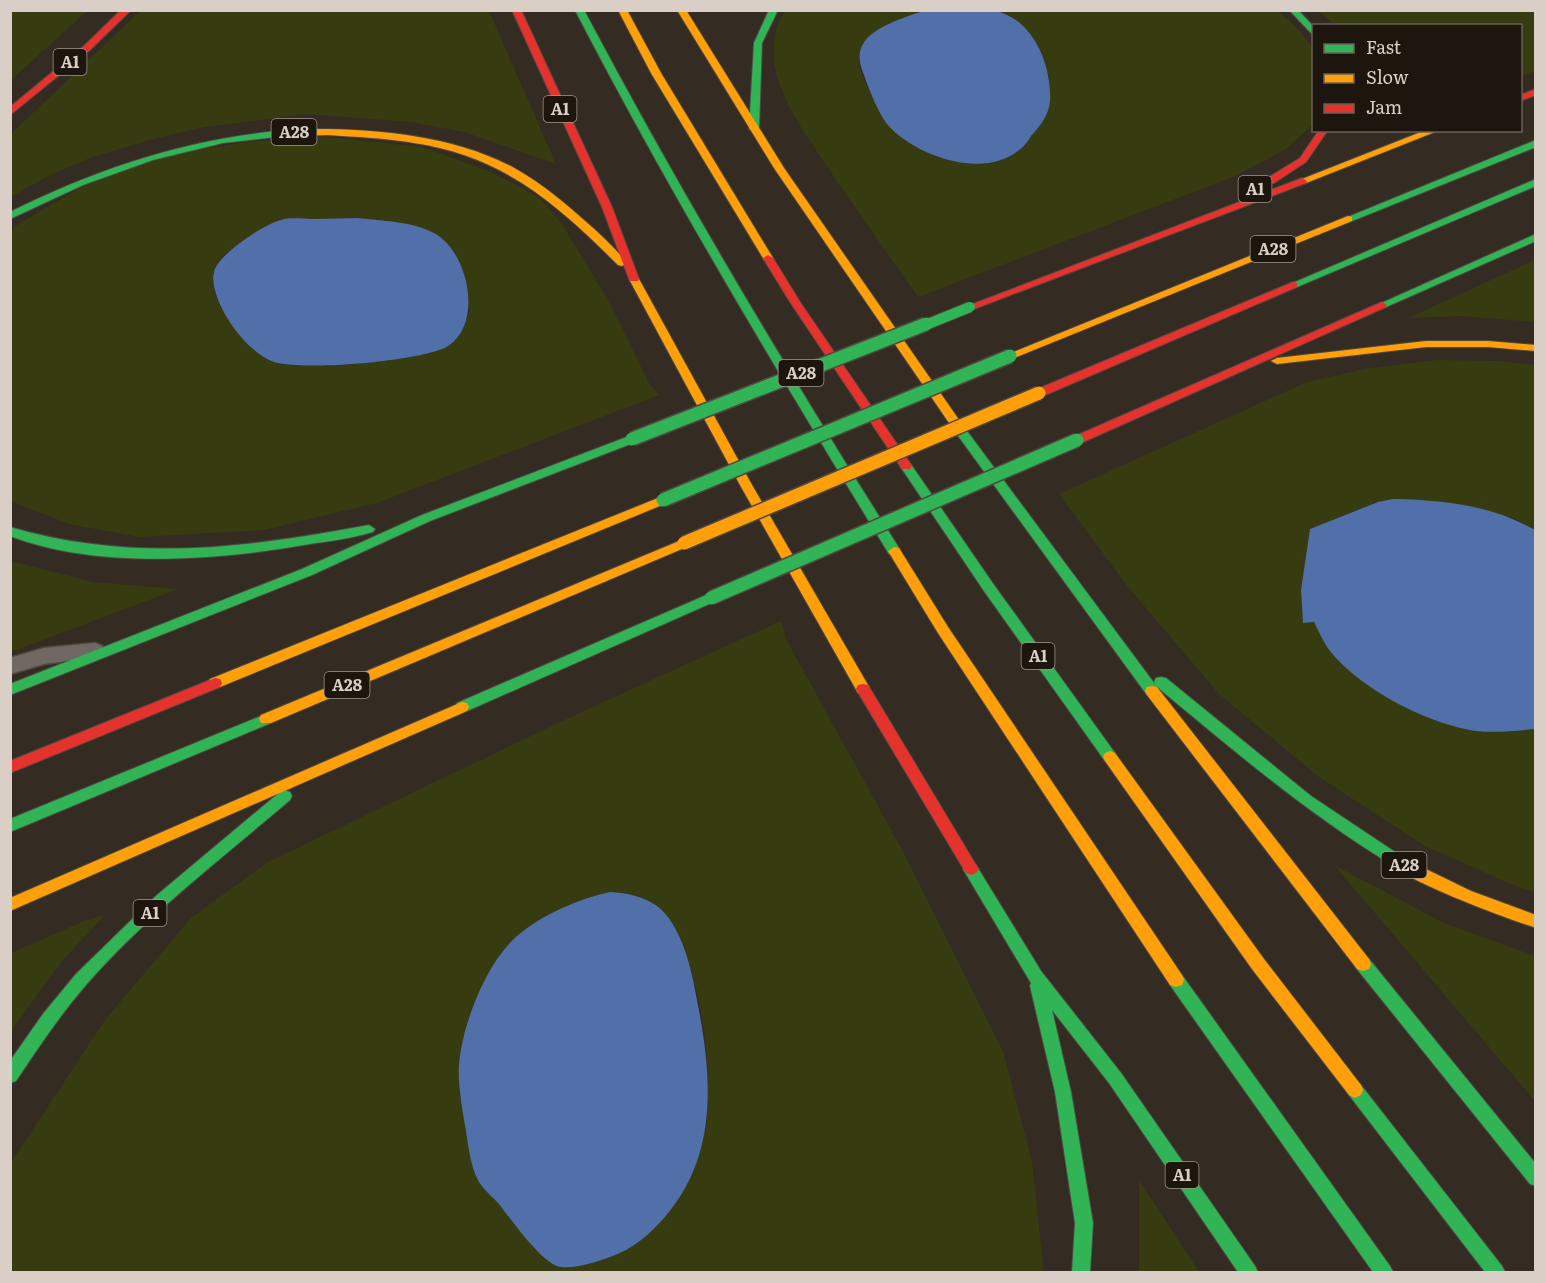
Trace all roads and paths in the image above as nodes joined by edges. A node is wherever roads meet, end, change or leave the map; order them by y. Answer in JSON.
{"nodes":[{"id":1,"x":127,"y":10,"type":"edge"},
{"id":2,"x":516,"y":10,"type":"edge"},
{"id":3,"x":579,"y":10,"type":"edge"},
{"id":4,"x":622,"y":10,"type":"edge"},
{"id":5,"x":681,"y":10,"type":"edge"},
{"id":6,"x":774,"y":10,"type":"edge"},
{"id":7,"x":1293,"y":10,"type":"edge"},
{"id":8,"x":1312,"y":31,"type":"edge"},
{"id":9,"x":1536,"y":92,"type":"edge"},
{"id":10,"x":1522,"y":98,"type":"edge"},
{"id":11,"x":10,"y":112,"type":"edge"},
{"id":12,"x":754,"y":129,"type":"junction"},
{"id":13,"x":1323,"y":132,"type":"edge"},
{"id":14,"x":1431,"y":132,"type":"edge"},
{"id":15,"x":1536,"y":143,"type":"edge"},
{"id":16,"x":1536,"y":183,"type":"edge"},
{"id":17,"x":10,"y":216,"type":"edge"},
{"id":18,"x":1172,"y":231,"type":"junction"},
{"id":19,"x":1536,"y":237,"type":"edge"},
{"id":20,"x":630,"y":271,"type":"junction"},
{"id":21,"x":1536,"y":348,"type":"edge"},
{"id":22,"x":1248,"y":364,"type":"junction"},
{"id":23,"x":426,"y":518,"type":"junction"},
{"id":24,"x":10,"y":531,"type":"edge"},
{"id":25,"x":1118,"y":648,"type":"junction"},
{"id":26,"x":109,"y":649,"type":"junction"},
{"id":27,"x":10,"y":666,"type":"edge"},
{"id":28,"x":10,"y":690,"type":"edge"},
{"id":29,"x":10,"y":767,"type":"edge"},
{"id":30,"x":313,"y":773,"type":"junction"},
{"id":31,"x":10,"y":826,"type":"edge"},
{"id":32,"x":10,"y":905,"type":"edge"},
{"id":33,"x":1536,"y":922,"type":"edge"},
{"id":34,"x":1035,"y":976,"type":"junction"},
{"id":35,"x":10,"y":1076,"type":"edge"},
{"id":36,"x":1536,"y":1178,"type":"edge"},
{"id":37,"x":1081,"y":1272,"type":"edge"},
{"id":38,"x":1249,"y":1272,"type":"edge"},
{"id":39,"x":1384,"y":1272,"type":"edge"},
{"id":40,"x":1496,"y":1272,"type":"edge"}],
"edges":[{"from":1,"to":11,"type":"highway","number":"A1"},
{"from":2,"to":20,"type":"highway","number":"A1"},
{"from":3,"to":39,"type":"highway"},
{"from":4,"to":40,"type":"highway","number":"A1"},
{"from":5,"to":12,"type":"highway"},
{"from":6,"to":12,"type":"highway"},
{"from":7,"to":8,"type":"highway"},
{"from":9,"to":10,"type":"highway"},
{"from":12,"to":25,"type":"highway"},
{"from":13,"to":18,"type":"highway","number":"A1"},
{"from":14,"to":18,"type":"highway","number":"A28"},
{"from":15,"to":29,"type":"highway","number":"A28","bridge":true},
{"from":16,"to":31,"type":"highway","number":"A28","bridge":true},
{"from":17,"to":20,"type":"highway","number":"A28"},
{"from":18,"to":23,"type":"highway","number":"A28","bridge":true},
{"from":19,"to":22,"type":"highway"},
{"from":20,"to":34,"type":"highway","number":"A1"},
{"from":21,"to":22,"type":"highway"},
{"from":22,"to":30,"type":"highway","bridge":true},
{"from":23,"to":24,"type":"highway","number":"A28"},
{"from":23,"to":26,"type":"highway","number":"A28"},
{"from":25,"to":33,"type":"highway","number":"A28"},
{"from":25,"to":36,"type":"highway"},
{"from":26,"to":27,"type":"lane","number":"A28"},
{"from":26,"to":28,"type":"highway","number":"A28"},
{"from":30,"to":32,"type":"highway"},
{"from":30,"to":35,"type":"highway","number":"A1"},
{"from":34,"to":37,"type":"highway","number":"A1"},
{"from":34,"to":38,"type":"highway","number":"A1"}]}
